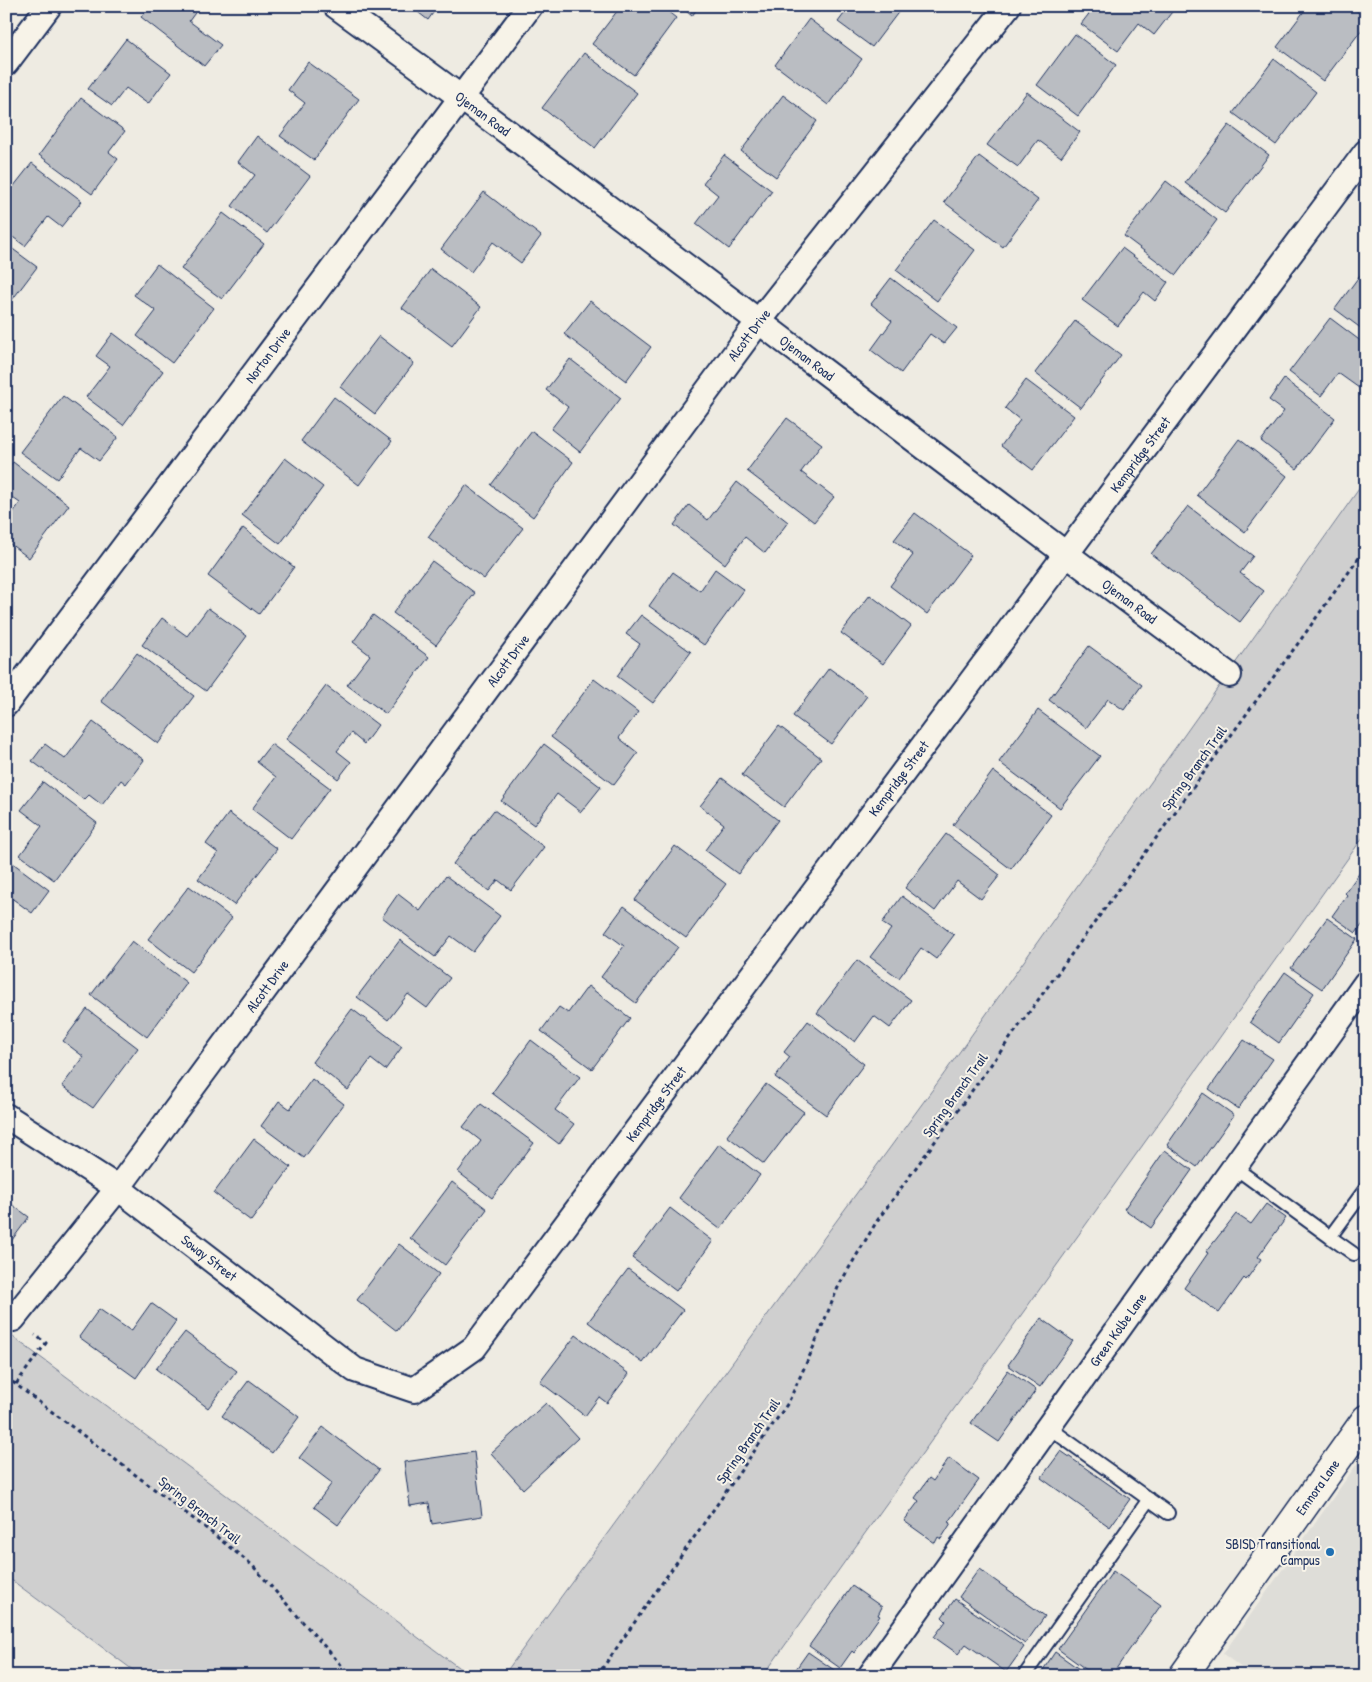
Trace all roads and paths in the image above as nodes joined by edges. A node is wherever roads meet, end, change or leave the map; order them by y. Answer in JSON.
{"nodes":[{"id":1,"x":49,"y":6,"type":"edge"},
{"id":2,"x":336,"y":6,"type":"edge"},
{"id":3,"x":530,"y":6,"type":"edge"},
{"id":4,"x":1008,"y":6,"type":"edge"},
{"id":5,"x":6,"y":64,"type":"edge"},
{"id":6,"x":462,"y":98,"type":"junction"},
{"id":7,"x":1366,"y":152,"type":"edge"},
{"id":8,"x":759,"y":321,"type":"junction"},
{"id":9,"x":1366,"y":548,"type":"edge"},
{"id":10,"x":1065,"y":556,"type":"junction"},
{"id":11,"x":1229,"y":676,"type":"dead end"},
{"id":12,"x":6,"y":704,"type":"edge"},
{"id":13,"x":1366,"y":982,"type":"edge"},
{"id":14,"x":6,"y":1116,"type":"edge"},
{"id":15,"x":1234,"y":1167,"type":"junction"},
{"id":16,"x":118,"y":1188,"type":"junction"},
{"id":17,"x":1366,"y":1188,"type":"edge"},
{"id":18,"x":1330,"y":1237,"type":"junction"},
{"id":19,"x":1354,"y":1254,"type":"dead end"},
{"id":20,"x":13,"y":1319,"type":"joint"},
{"id":21,"x":6,"y":1377,"type":"edge"},
{"id":22,"x":16,"y":1384,"type":"junction"},
{"id":23,"x":414,"y":1390,"type":"joint"},
{"id":24,"x":1366,"y":1419,"type":"edge"},
{"id":25,"x":1048,"y":1427,"type":"junction"},
{"id":26,"x":1150,"y":1499,"type":"junction"},
{"id":27,"x":1168,"y":1513,"type":"dead end"},
{"id":28,"x":350,"y":1676,"type":"edge"},
{"id":29,"x":597,"y":1676,"type":"edge"},
{"id":30,"x":870,"y":1676,"type":"edge"},
{"id":31,"x":1024,"y":1676,"type":"edge"},
{"id":32,"x":1183,"y":1676,"type":"edge"}],
"edges":[{"from":1,"to":5,"type":"street"},
{"from":2,"to":6,"type":"street","name":"Ojeman Road"},
{"from":3,"to":6,"type":"street","name":"Norton Drive"},
{"from":4,"to":8,"type":"street","name":"Alcott Drive"},
{"from":6,"to":8,"type":"street","name":"Ojeman Road"},
{"from":6,"to":12,"type":"street","name":"Norton Drive"},
{"from":7,"to":10,"type":"street","name":"Kempridge Street"},
{"from":8,"to":10,"type":"street","name":"Ojeman Road"},
{"from":8,"to":16,"type":"street","name":"Alcott Drive"},
{"from":9,"to":29,"type":"path","name":"Spring Branch Trail"},
{"from":10,"to":11,"type":"street","name":"Ojeman Road"},
{"from":10,"to":23,"type":"street","name":"Kempridge Street"},
{"from":13,"to":15,"type":"street","name":"Green Kolbe Lane"},
{"from":14,"to":16,"type":"street","name":"Soway Street"},
{"from":15,"to":18,"type":"lane"},
{"from":15,"to":25,"type":"street","name":"Green Kolbe Lane"},
{"from":16,"to":20,"type":"street","name":"Alcott Drive"},
{"from":16,"to":23,"type":"street","name":"Soway Street"},
{"from":17,"to":18,"type":"lane"},
{"from":18,"to":19,"type":"lane"},
{"from":20,"to":22,"type":"path"},
{"from":21,"to":22,"type":"path","name":"Spring Branch Trail"},
{"from":22,"to":28,"type":"path","name":"Spring Branch Trail"},
{"from":24,"to":32,"type":"street","name":"Emnora Lane"},
{"from":25,"to":26,"type":"lane"},
{"from":25,"to":30,"type":"street","name":"Green Kolbe Lane"},
{"from":26,"to":27,"type":"lane"},
{"from":26,"to":31,"type":"lane"}]}
